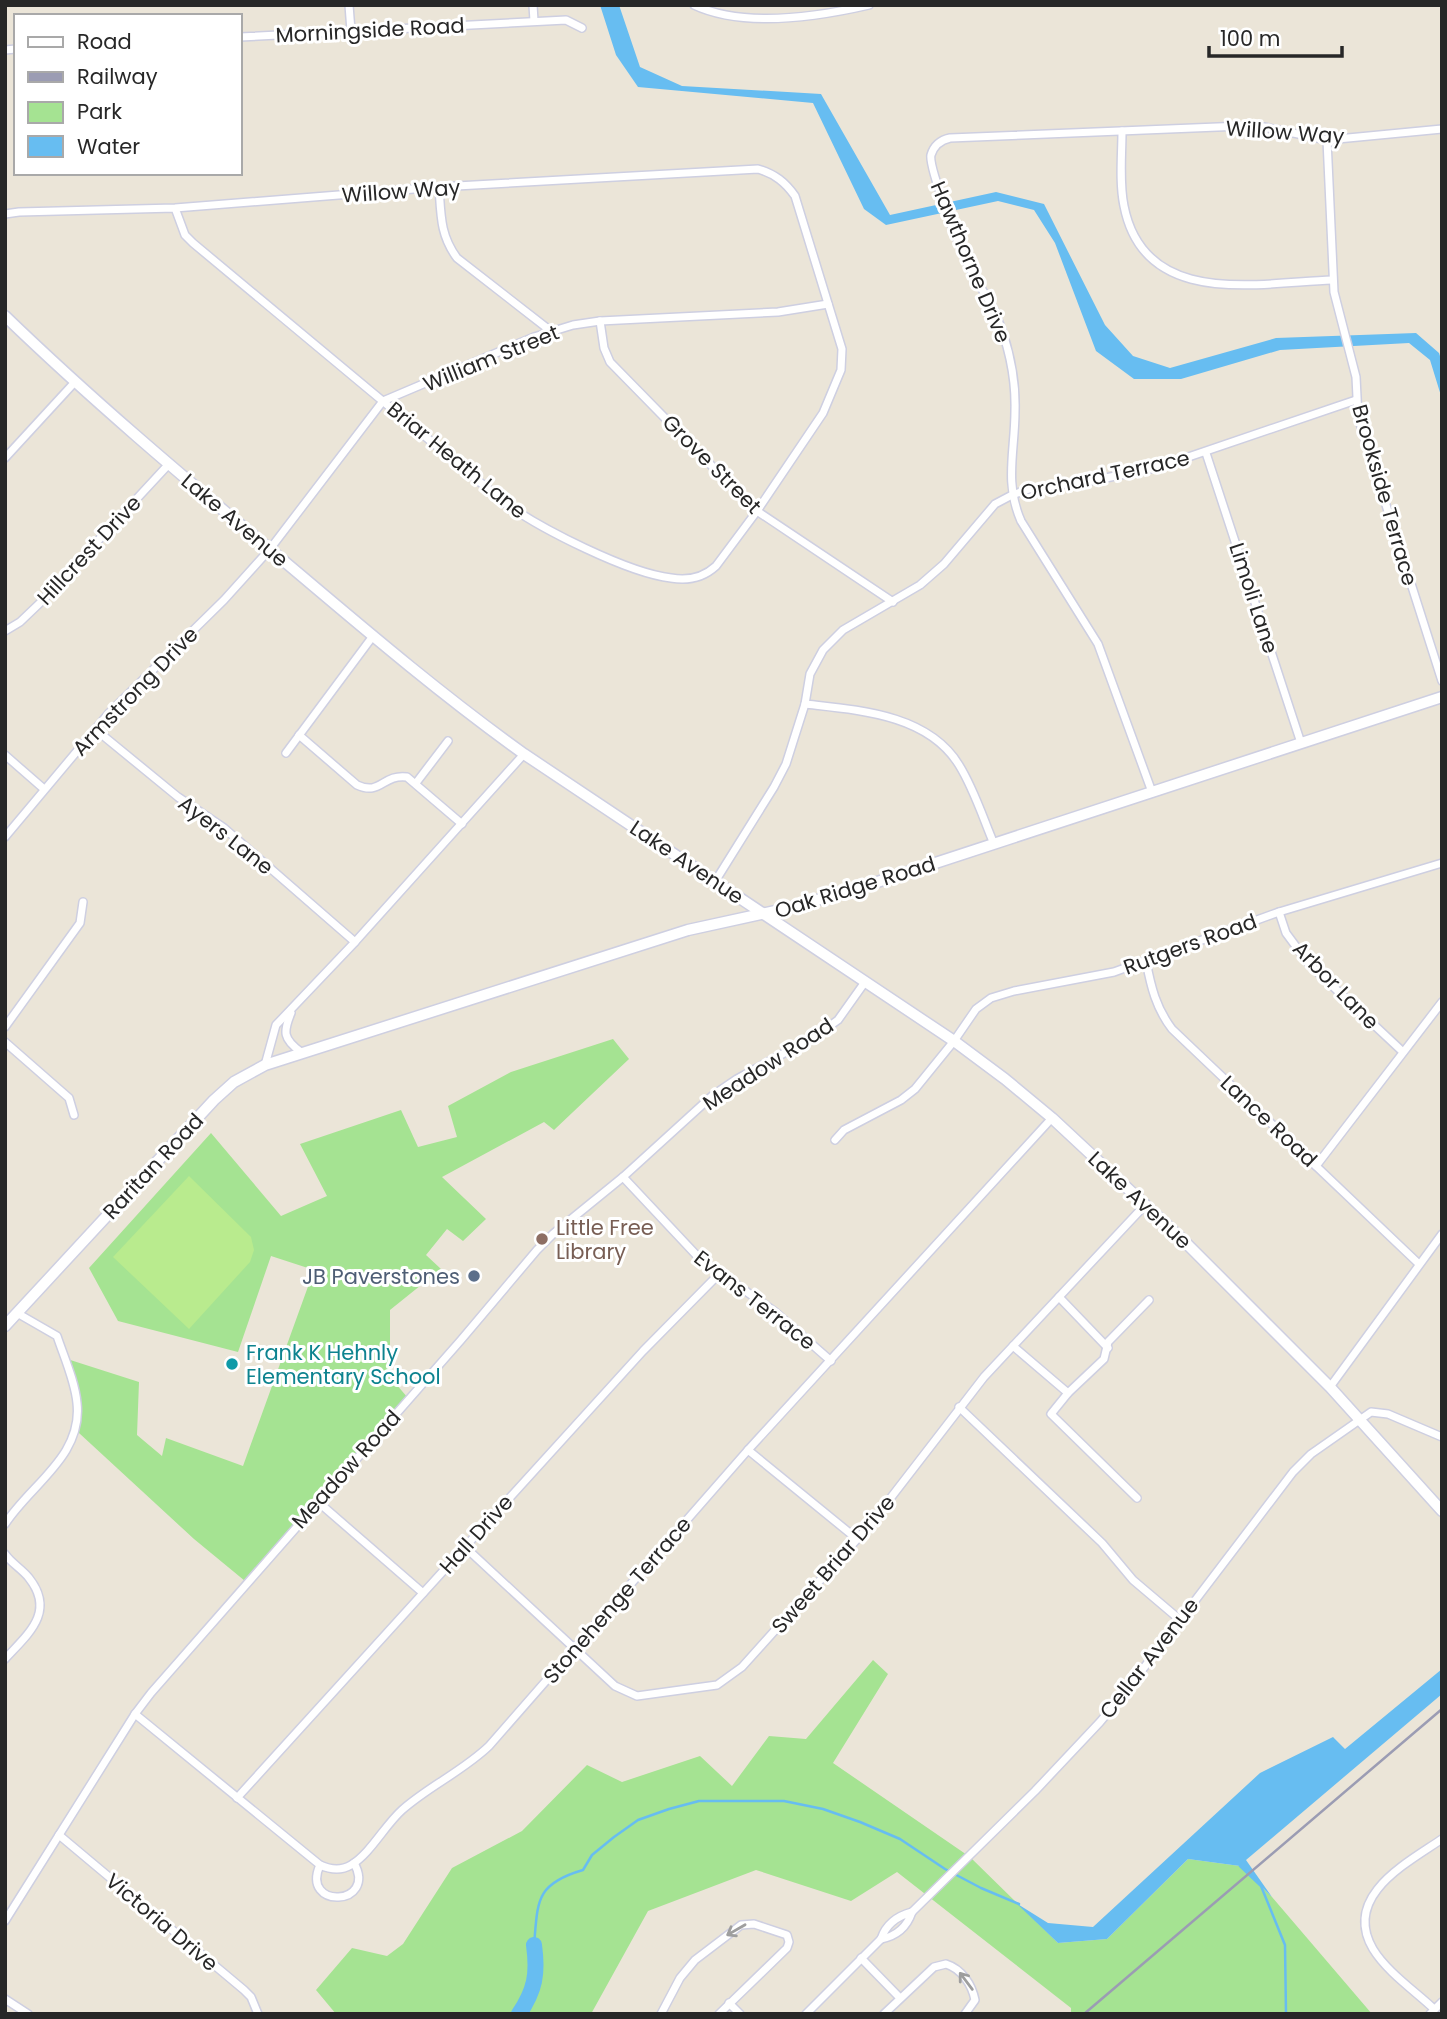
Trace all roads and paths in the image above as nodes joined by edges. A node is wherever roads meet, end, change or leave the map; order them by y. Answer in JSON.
{"nodes":[{"id":1,"x":349,"y":5,"type":"edge"},
{"id":2,"x":533,"y":5,"type":"edge"},
{"id":3,"x":694,"y":5,"type":"edge"},
{"id":4,"x":869,"y":5,"type":"edge"},
{"id":5,"x":534,"y":21,"type":"junction"},
{"id":6,"x":582,"y":28,"type":"dead end"},
{"id":7,"x":351,"y":31,"type":"junction"},
{"id":8,"x":242,"y":37,"type":"edge"},
{"id":9,"x":1442,"y":129,"type":"edge"},
{"id":10,"x":1122,"y":131,"type":"junction"},
{"id":11,"x":1086,"y":133,"type":"joint"},
{"id":12,"x":1327,"y":140,"type":"junction"},
{"id":13,"x":439,"y":187,"type":"junction"},
{"id":14,"x":791,"y":190,"type":"joint"},
{"id":15,"x":175,"y":208,"type":"junction"},
{"id":16,"x":5,"y":214,"type":"edge"},
{"id":17,"x":1332,"y":280,"type":"junction"},
{"id":18,"x":828,"y":304,"type":"junction"},
{"id":19,"x":5,"y":317,"type":"edge"},
{"id":20,"x":600,"y":321,"type":"junction"},
{"id":21,"x":552,"y":332,"type":"junction"},
{"id":22,"x":74,"y":383,"type":"junction"},
{"id":23,"x":1356,"y":400,"type":"junction"},
{"id":24,"x":383,"y":401,"type":"junction"},
{"id":25,"x":1206,"y":453,"type":"junction"},
{"id":26,"x":5,"y":458,"type":"edge"},
{"id":27,"x":168,"y":465,"type":"junction"},
{"id":28,"x":1012,"y":495,"type":"junction"},
{"id":29,"x":757,"y":511,"type":"junction"},
{"id":30,"x":270,"y":549,"type":"junction"},
{"id":31,"x":893,"y":602,"type":"junction"},
{"id":32,"x":5,"y":631,"type":"edge"},
{"id":33,"x":373,"y":636,"type":"junction"},
{"id":34,"x":1442,"y":681,"type":"edge"},
{"id":35,"x":1442,"y":697,"type":"edge"},
{"id":36,"x":805,"y":704,"type":"junction"},
{"id":37,"x":95,"y":729,"type":"junction"},
{"id":38,"x":299,"y":735,"type":"junction"},
{"id":39,"x":448,"y":741,"type":"dead end"},
{"id":40,"x":1301,"y":743,"type":"junction"},
{"id":41,"x":286,"y":753,"type":"dead end"},
{"id":42,"x":524,"y":754,"type":"junction"},
{"id":43,"x":5,"y":755,"type":"edge"},
{"id":44,"x":416,"y":783,"type":"junction"},
{"id":45,"x":44,"y":789,"type":"junction"},
{"id":46,"x":1152,"y":792,"type":"junction"},
{"id":47,"x":462,"y":824,"type":"junction"},
{"id":48,"x":5,"y":837,"type":"edge"},
{"id":49,"x":994,"y":844,"type":"junction"},
{"id":50,"x":1442,"y":863,"type":"edge"},
{"id":51,"x":716,"y":880,"type":"junction"},
{"id":52,"x":83,"y":902,"type":"dead end"},
{"id":53,"x":1279,"y":912,"type":"junction"},
{"id":54,"x":765,"y":914,"type":"junction"},
{"id":55,"x":355,"y":942,"type":"junction"},
{"id":56,"x":1146,"y":961,"type":"junction"},
{"id":57,"x":865,"y":982,"type":"junction"},
{"id":58,"x":1442,"y":1002,"type":"edge"},
{"id":59,"x":293,"y":1009,"type":"junction"},
{"id":60,"x":5,"y":1027,"type":"edge"},
{"id":61,"x":954,"y":1041,"type":"junction"},
{"id":62,"x":5,"y":1042,"type":"edge"},
{"id":63,"x":301,"y":1052,"type":"junction"},
{"id":64,"x":1403,"y":1052,"type":"junction"},
{"id":65,"x":265,"y":1065,"type":"junction"},
{"id":66,"x":74,"y":1115,"type":"dead end"},
{"id":67,"x":1052,"y":1118,"type":"junction"},
{"id":68,"x":835,"y":1140,"type":"dead end"},
{"id":69,"x":1316,"y":1166,"type":"junction"},
{"id":70,"x":623,"y":1177,"type":"junction"},
{"id":71,"x":1146,"y":1204,"type":"junction"},
{"id":72,"x":1442,"y":1234,"type":"edge"},
{"id":73,"x":1419,"y":1264,"type":"junction"},
{"id":74,"x":719,"y":1275,"type":"junction"},
{"id":75,"x":1059,"y":1297,"type":"junction"},
{"id":76,"x":1149,"y":1300,"type":"dead end"},
{"id":77,"x":17,"y":1313,"type":"junction"},
{"id":78,"x":5,"y":1326,"type":"edge"},
{"id":79,"x":1013,"y":1346,"type":"junction"},
{"id":80,"x":1108,"y":1348,"type":"junction"},
{"id":81,"x":831,"y":1361,"type":"junction"},
{"id":82,"x":1330,"y":1387,"type":"junction"},
{"id":83,"x":1068,"y":1393,"type":"junction"},
{"id":84,"x":959,"y":1407,"type":"junction"},
{"id":85,"x":1359,"y":1420,"type":"junction"},
{"id":86,"x":1442,"y":1437,"type":"edge"},
{"id":87,"x":748,"y":1450,"type":"junction"},
{"id":88,"x":1137,"y":1498,"type":"dead end"},
{"id":89,"x":317,"y":1501,"type":"junction"},
{"id":90,"x":1442,"y":1511,"type":"edge"},
{"id":91,"x":5,"y":1524,"type":"edge"},
{"id":92,"x":857,"y":1539,"type":"junction"},
{"id":93,"x":465,"y":1547,"type":"junction"},
{"id":94,"x":5,"y":1554,"type":"edge"},
{"id":95,"x":423,"y":1593,"type":"junction"},
{"id":96,"x":1179,"y":1619,"type":"junction"},
{"id":97,"x":574,"y":1649,"type":"junction"},
{"id":98,"x":5,"y":1659,"type":"edge"},
{"id":99,"x":135,"y":1714,"type":"junction"},
{"id":100,"x":237,"y":1798,"type":"junction"},
{"id":101,"x":59,"y":1835,"type":"junction"},
{"id":102,"x":1442,"y":1839,"type":"edge"},
{"id":103,"x":354,"y":1863,"type":"junction"},
{"id":104,"x":320,"y":1865,"type":"junction"},
{"id":105,"x":5,"y":1921,"type":"edge"},
{"id":106,"x":861,"y":1958,"type":"junction"},
{"id":107,"x":900,"y":1998,"type":"junction"},
{"id":108,"x":5,"y":1999,"type":"edge"},
{"id":109,"x":1442,"y":2002,"type":"edge"},
{"id":110,"x":729,"y":2003,"type":"junction"},
{"id":111,"x":1432,"y":2012,"type":"edge"},
{"id":112,"x":28,"y":2014,"type":"edge"},
{"id":113,"x":258,"y":2014,"type":"edge"},
{"id":114,"x":661,"y":2014,"type":"edge"},
{"id":115,"x":719,"y":2014,"type":"edge"},
{"id":116,"x":740,"y":2014,"type":"edge"},
{"id":117,"x":806,"y":2014,"type":"edge"},
{"id":118,"x":884,"y":2014,"type":"edge"},
{"id":119,"x":965,"y":2014,"type":"edge"}],
"edges":[{"from":1,"to":7,"type":"street"},
{"from":2,"to":5,"type":"street"},
{"from":3,"to":4,"type":"street"},
{"from":5,"to":6,"type":"street","name":"Morningside Road"},
{"from":5,"to":7,"type":"street","name":"Morningside Road"},
{"from":7,"to":8,"type":"street","name":"Morningside Road"},
{"from":9,"to":12,"type":"street","name":"Willow Way"},
{"from":10,"to":11,"type":"street","name":"Willow Way"},
{"from":10,"to":12,"type":"street","name":"Willow Way"},
{"from":10,"to":17,"type":"street"},
{"from":11,"to":28,"type":"street","name":"Hawthorne Drive"},
{"from":12,"to":17,"type":"street","name":"Brookside Terrace"},
{"from":13,"to":14,"type":"street","name":"Willow Way"},
{"from":13,"to":15,"type":"street","name":"Willow Way"},
{"from":13,"to":21,"type":"street"},
{"from":14,"to":18,"type":"street","name":"Briar Heath Lane"},
{"from":15,"to":16,"type":"street","name":"Willow Way"},
{"from":15,"to":24,"type":"street","name":"Briar Heath Lane"},
{"from":17,"to":23,"type":"street","name":"Brookside Terrace"},
{"from":18,"to":20,"type":"street","name":"William Street"},
{"from":18,"to":29,"type":"street","name":"Briar Heath Lane"},
{"from":19,"to":22,"type":"main road","name":"Lake Avenue"},
{"from":20,"to":21,"type":"street","name":"William Street"},
{"from":20,"to":29,"type":"street","name":"Grove Street"},
{"from":21,"to":24,"type":"street","name":"William Street"},
{"from":22,"to":26,"type":"street"},
{"from":22,"to":27,"type":"main road","name":"Lake Avenue"},
{"from":23,"to":25,"type":"street","name":"Orchard Terrace"},
{"from":23,"to":34,"type":"street","name":"Brookside Terrace"},
{"from":24,"to":29,"type":"street","name":"Briar Heath Lane"},
{"from":24,"to":30,"type":"street"},
{"from":25,"to":28,"type":"street","name":"Orchard Terrace"},
{"from":25,"to":40,"type":"street","name":"Limoli Lane"},
{"from":27,"to":30,"type":"main road","name":"Lake Avenue"},
{"from":27,"to":32,"type":"street","name":"Hillcrest Drive"},
{"from":28,"to":31,"type":"street","name":"Orchard Terrace"},
{"from":28,"to":46,"type":"street","name":"Hawthorne Drive"},
{"from":29,"to":31,"type":"street","name":"Grove Street"},
{"from":30,"to":33,"type":"main road","name":"Lake Avenue"},
{"from":30,"to":37,"type":"street","name":"Armstrong Drive"},
{"from":31,"to":36,"type":"street","name":"Orchard Terrace"},
{"from":33,"to":38,"type":"street"},
{"from":33,"to":42,"type":"main road","name":"Lake Avenue"},
{"from":35,"to":40,"type":"main road","name":"Oak Ridge Road"},
{"from":36,"to":49,"type":"street"},
{"from":36,"to":51,"type":"street","name":"Orchard Terrace"},
{"from":37,"to":45,"type":"street","name":"Armstrong Drive"},
{"from":37,"to":55,"type":"street","name":"Ayers Lane"},
{"from":38,"to":41,"type":"street"},
{"from":38,"to":44,"type":"street"},
{"from":39,"to":44,"type":"street"},
{"from":40,"to":46,"type":"main road","name":"Oak Ridge Road"},
{"from":42,"to":47,"type":"street"},
{"from":42,"to":51,"type":"main road","name":"Lake Avenue"},
{"from":43,"to":45,"type":"street"},
{"from":44,"to":47,"type":"street"},
{"from":45,"to":48,"type":"street","name":"Armstrong Drive"},
{"from":46,"to":49,"type":"main road","name":"Oak Ridge Road"},
{"from":47,"to":55,"type":"street"},
{"from":49,"to":54,"type":"main road","name":"Oak Ridge Road"},
{"from":50,"to":53,"type":"street","name":"Rutgers Road"},
{"from":51,"to":54,"type":"main road","name":"Lake Avenue"},
{"from":52,"to":60,"type":"street"},
{"from":53,"to":56,"type":"street","name":"Rutgers Road"},
{"from":53,"to":64,"type":"street","name":"Arbor Lane"},
{"from":54,"to":57,"type":"main road","name":"Lake Avenue"},
{"from":54,"to":63,"type":"main road","name":"Oak Ridge Road"},
{"from":55,"to":59,"type":"street"},
{"from":56,"to":61,"type":"street","name":"Rutgers Road"},
{"from":56,"to":69,"type":"street","name":"Lance Road"},
{"from":57,"to":61,"type":"main road","name":"Lake Avenue"},
{"from":57,"to":70,"type":"street","name":"Meadow Road"},
{"from":58,"to":64,"type":"street"},
{"from":59,"to":63,"type":"street"},
{"from":59,"to":65,"type":"street"},
{"from":61,"to":67,"type":"main road","name":"Lake Avenue"},
{"from":61,"to":68,"type":"street","name":"Rutgers Road"},
{"from":62,"to":66,"type":"street"},
{"from":63,"to":65,"type":"main road","name":"Oak Ridge Road"},
{"from":64,"to":69,"type":"street"},
{"from":65,"to":77,"type":"main road","name":"Raritan Road"},
{"from":67,"to":71,"type":"main road","name":"Lake Avenue"},
{"from":67,"to":81,"type":"street","name":"Stonehenge Terrace"},
{"from":69,"to":73,"type":"street","name":"Lance Road"},
{"from":70,"to":74,"type":"street","name":"Evans Terrace"},
{"from":70,"to":89,"type":"street","name":"Meadow Road"},
{"from":71,"to":75,"type":"street","name":"Sweet Briar Drive"},
{"from":71,"to":82,"type":"main road","name":"Lake Avenue"},
{"from":72,"to":73,"type":"street"},
{"from":73,"to":82,"type":"street"},
{"from":74,"to":81,"type":"street","name":"Evans Terrace"},
{"from":74,"to":93,"type":"street","name":"Hall Drive"},
{"from":75,"to":79,"type":"street","name":"Sweet Briar Drive"},
{"from":75,"to":80,"type":"street"},
{"from":76,"to":80,"type":"street"},
{"from":77,"to":78,"type":"main road","name":"Raritan Road"},
{"from":77,"to":91,"type":"street"},
{"from":79,"to":83,"type":"street"},
{"from":79,"to":84,"type":"street","name":"Sweet Briar Drive"},
{"from":80,"to":83,"type":"street"},
{"from":81,"to":87,"type":"street","name":"Stonehenge Terrace"},
{"from":82,"to":85,"type":"main road","name":"Lake Avenue"},
{"from":83,"to":88,"type":"street"},
{"from":84,"to":92,"type":"street","name":"Sweet Briar Drive"},
{"from":84,"to":96,"type":"street"},
{"from":85,"to":86,"type":"street"},
{"from":85,"to":90,"type":"main road","name":"Lake Avenue"},
{"from":85,"to":96,"type":"street","name":"Cellar Avenue"},
{"from":87,"to":92,"type":"street"},
{"from":87,"to":97,"type":"street","name":"Stonehenge Terrace"},
{"from":89,"to":95,"type":"street"},
{"from":89,"to":99,"type":"street","name":"Meadow Road"},
{"from":92,"to":97,"type":"street","name":"Sweet Briar Drive"},
{"from":93,"to":95,"type":"street","name":"Hall Drive"},
{"from":93,"to":97,"type":"street","name":"Sweet Briar Drive"},
{"from":94,"to":98,"type":"street"},
{"from":95,"to":100,"type":"street","name":"Hall Drive"},
{"from":96,"to":106,"type":"street","name":"Cellar Avenue"},
{"from":97,"to":103,"type":"street","name":"Stonehenge Terrace"},
{"from":99,"to":100,"type":"street"},
{"from":99,"to":101,"type":"street","name":"Meadow Road"},
{"from":100,"to":104,"type":"street"},
{"from":101,"to":105,"type":"street","name":"Meadow Road"},
{"from":101,"to":113,"type":"street","name":"Victoria Drive"},
{"from":102,"to":111,"type":"street"},
{"from":103,"to":104,"type":"street"},
{"from":103,"to":104,"type":"street"},
{"from":106,"to":107,"type":"street"},
{"from":106,"to":117,"type":"street","name":"Cellar Avenue"},
{"from":107,"to":118,"type":"street"},
{"from":119,"to":107,"type":"street","one_way":true},
{"from":108,"to":112,"type":"street"},
{"from":109,"to":111,"type":"street"},
{"from":110,"to":114,"type":"street","one_way":true},
{"from":110,"to":115,"type":"street"},
{"from":110,"to":116,"type":"street"}]}
